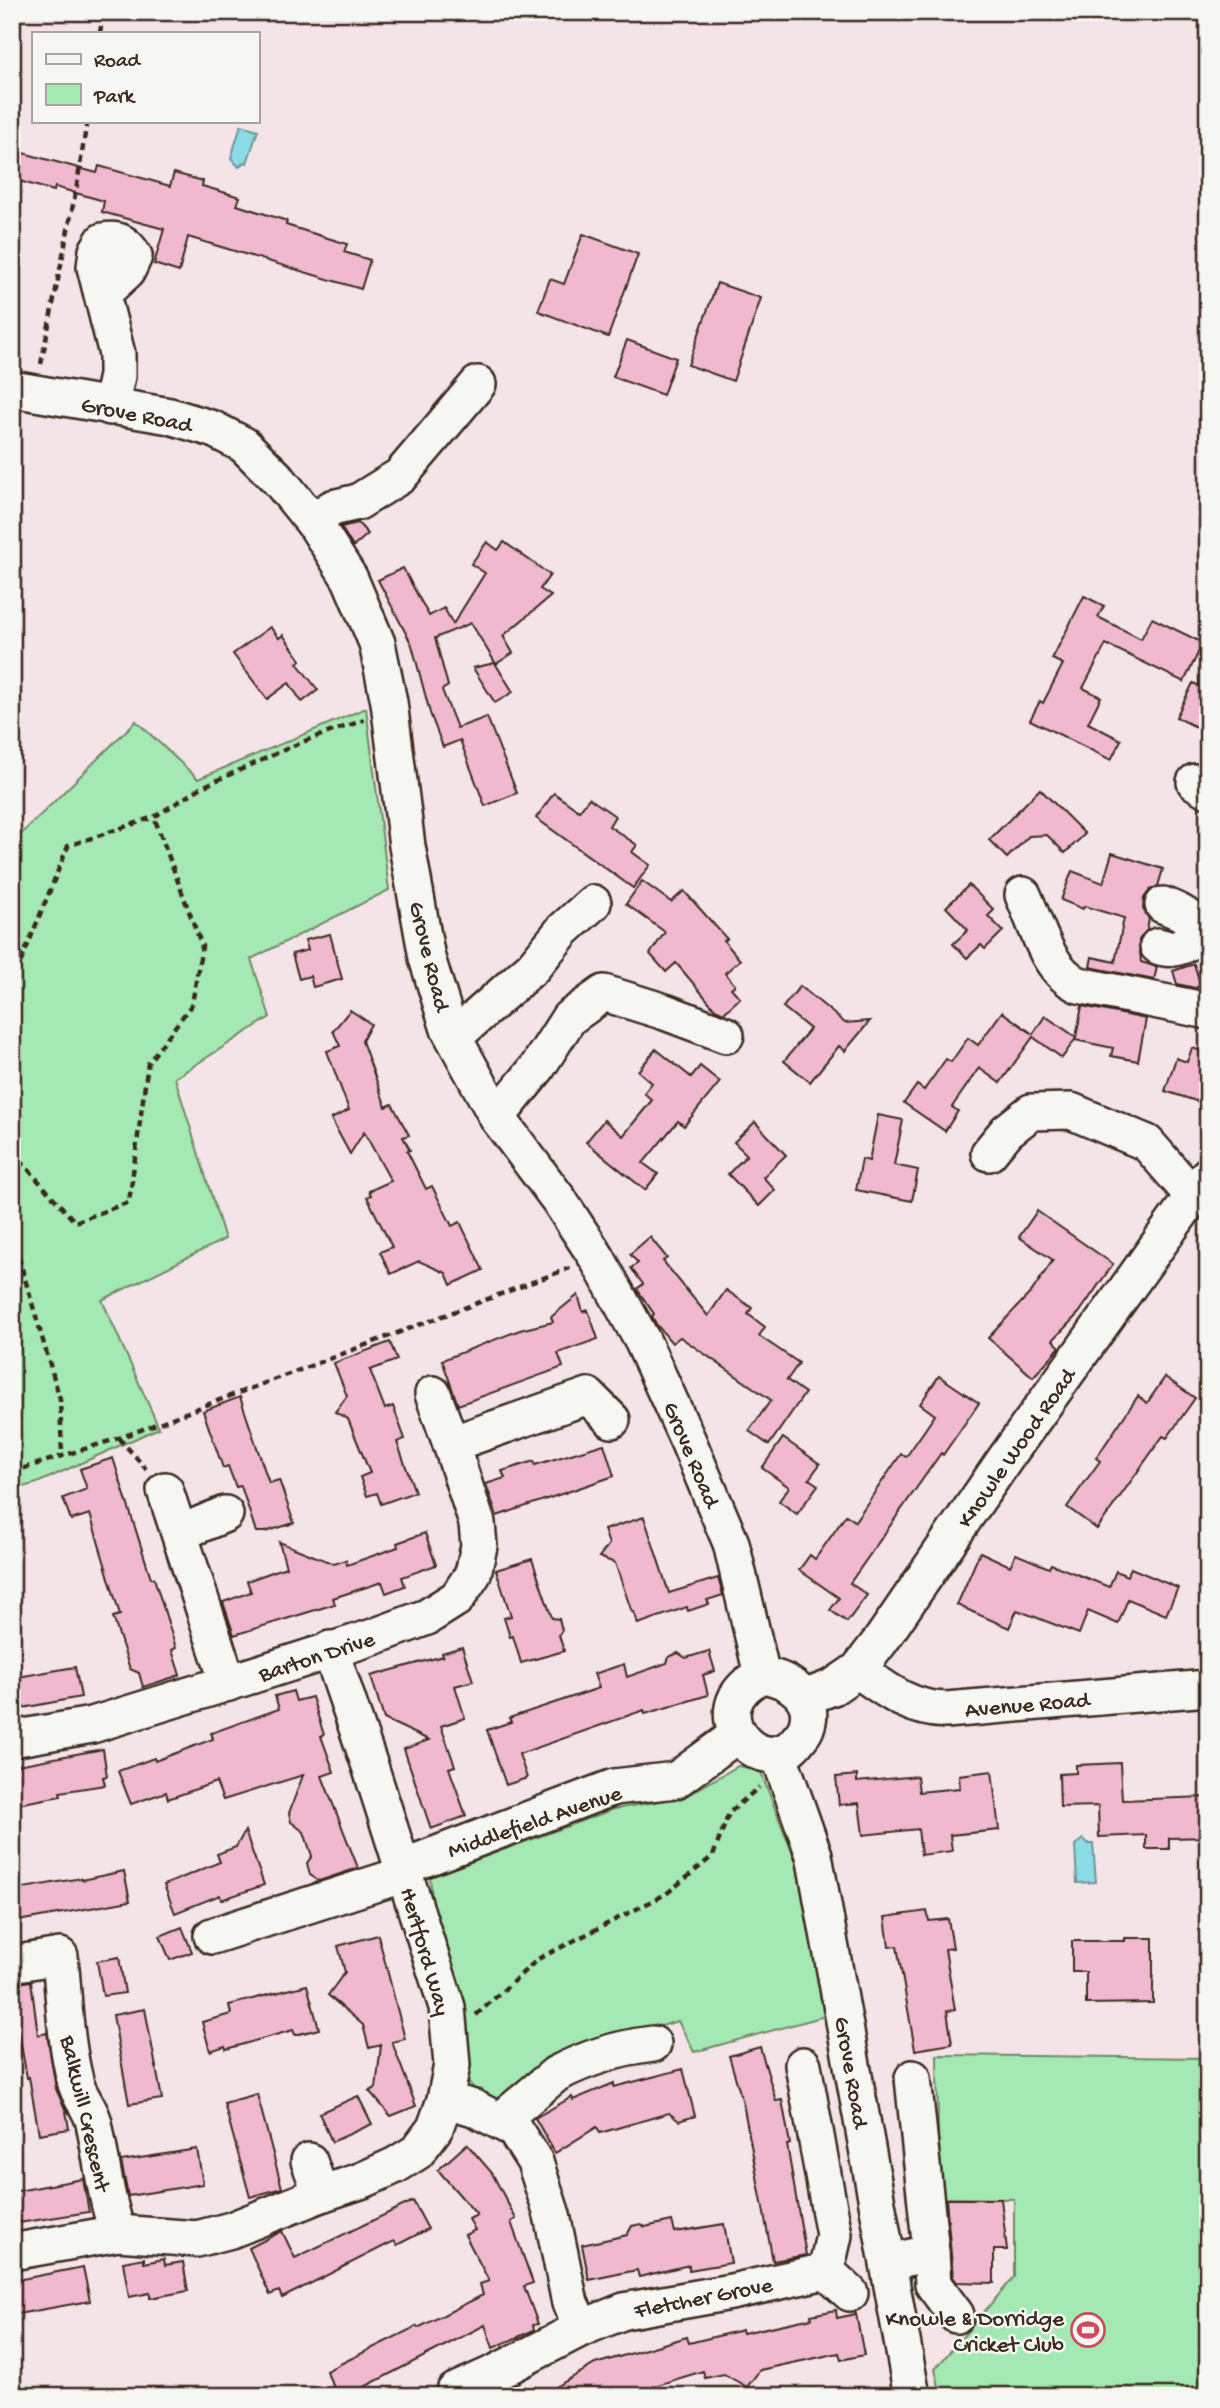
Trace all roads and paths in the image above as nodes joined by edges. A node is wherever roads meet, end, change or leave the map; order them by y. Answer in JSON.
{"nodes":[{"id":1,"x":103,"y":12,"type":"edge"},
{"id":2,"x":100,"y":32,"type":"edge"},
{"id":3,"x":87,"y":122,"type":"edge"},
{"id":4,"x":103,"y":293,"type":"dead end"},
{"id":5,"x":478,"y":384,"type":"dead end"},
{"id":6,"x":24,"y":392,"type":"edge"},
{"id":7,"x":110,"y":407,"type":"junction"},
{"id":8,"x":313,"y":522,"type":"junction"},
{"id":9,"x":365,"y":719,"type":"dead end"},
{"id":10,"x":154,"y":817,"type":"junction"},
{"id":11,"x":1023,"y":895,"type":"dead end"},
{"id":12,"x":593,"y":903,"type":"dead end"},
{"id":13,"x":1163,"y":905,"type":"dead end"},
{"id":14,"x":1200,"y":940,"type":"edge"},
{"id":15,"x":1158,"y":946,"type":"dead end"},
{"id":16,"x":12,"y":984,"type":"edge"},
{"id":17,"x":1208,"y":1012,"type":"edge"},
{"id":18,"x":726,"y":1035,"type":"dead end"},
{"id":19,"x":454,"y":1037,"type":"junction"},
{"id":20,"x":497,"y":1116,"type":"junction"},
{"id":21,"x":12,"y":1152,"type":"edge"},
{"id":22,"x":989,"y":1153,"type":"dead end"},
{"id":23,"x":1200,"y":1186,"type":"edge"},
{"id":24,"x":12,"y":1247,"type":"edge"},
{"id":25,"x":597,"y":1258,"type":"junction"},
{"id":26,"x":433,"y":1394,"type":"dead end"},
{"id":27,"x":612,"y":1420,"type":"dead end"},
{"id":28,"x":119,"y":1438,"type":"junction"},
{"id":29,"x":451,"y":1444,"type":"junction"},
{"id":30,"x":62,"y":1455,"type":"dead end"},
{"id":31,"x":12,"y":1472,"type":"edge"},
{"id":32,"x":165,"y":1490,"type":"joint"},
{"id":33,"x":225,"y":1514,"type":"dead end"},
{"id":34,"x":180,"y":1533,"type":"junction"},
{"id":35,"x":330,"y":1649,"type":"junction"},
{"id":36,"x":858,"y":1670,"type":"junction"},
{"id":37,"x":762,"y":1675,"type":"junction"},
{"id":38,"x":229,"y":1683,"type":"junction"},
{"id":39,"x":1208,"y":1688,"type":"edge"},
{"id":40,"x":804,"y":1698,"type":"junction"},
{"id":41,"x":737,"y":1735,"type":"junction"},
{"id":42,"x":12,"y":1739,"type":"edge"},
{"id":43,"x":780,"y":1760,"type":"junction"},
{"id":44,"x":404,"y":1870,"type":"junction"},
{"id":45,"x":212,"y":1936,"type":"dead end"},
{"id":46,"x":12,"y":1964,"type":"edge"},
{"id":47,"x":449,"y":2039,"type":"junction"},
{"id":48,"x":653,"y":2045,"type":"dead end"},
{"id":49,"x":803,"y":2065,"type":"dead end"},
{"id":50,"x":913,"y":2078,"type":"dead end"},
{"id":51,"x":445,"y":2100,"type":"junction"},
{"id":52,"x":500,"y":2121,"type":"junction"},
{"id":53,"x":309,"y":2161,"type":"dead end"},
{"id":54,"x":321,"y":2194,"type":"junction"},
{"id":55,"x":118,"y":2234,"type":"junction"},
{"id":56,"x":12,"y":2252,"type":"edge"},
{"id":57,"x":931,"y":2252,"type":"junction"},
{"id":58,"x":888,"y":2263,"type":"junction"},
{"id":59,"x":956,"y":2315,"type":"dead end"},
{"id":60,"x":582,"y":2328,"type":"junction"},
{"id":61,"x":502,"y":2385,"type":"edge"},
{"id":62,"x":455,"y":2391,"type":"dead end"},
{"id":63,"x":912,"y":2396,"type":"edge"}],
"edges":[{"from":1,"to":2,"type":"path"},
{"from":3,"to":6,"type":"path"},
{"from":4,"to":7,"type":"street"},
{"from":5,"to":8,"type":"street"},
{"from":6,"to":7,"type":"street","name":"Grove Road"},
{"from":7,"to":8,"type":"street","name":"Grove Road"},
{"from":8,"to":19,"type":"street","name":"Grove Road"},
{"from":9,"to":10,"type":"path"},
{"from":10,"to":16,"type":"path"},
{"from":10,"to":21,"type":"path"},
{"from":11,"to":17,"type":"street"},
{"from":12,"to":19,"type":"street"},
{"from":13,"to":14,"type":"street"},
{"from":14,"to":15,"type":"street"},
{"from":18,"to":20,"type":"street"},
{"from":19,"to":20,"type":"street","name":"Grove Road"},
{"from":20,"to":25,"type":"street","name":"Grove Road"},
{"from":22,"to":23,"type":"street"},
{"from":23,"to":36,"type":"street","name":"Knowle Wood Road"},
{"from":24,"to":30,"type":"path"},
{"from":25,"to":28,"type":"path"},
{"from":25,"to":37,"type":"street","name":"Grove Road"},
{"from":26,"to":29,"type":"street","name":"Barton Drive"},
{"from":27,"to":29,"type":"street"},
{"from":28,"to":31,"type":"path"},
{"from":28,"to":32,"type":"path"},
{"from":29,"to":35,"type":"street","name":"Barton Drive"},
{"from":32,"to":34,"type":"street"},
{"from":33,"to":34,"type":"street"},
{"from":34,"to":38,"type":"street"},
{"from":35,"to":38,"type":"street","name":"Barton Drive"},
{"from":35,"to":44,"type":"street","name":"Hertford Way"},
{"from":36,"to":39,"type":"street","name":"Avenue Road"},
{"from":36,"to":40,"type":"street","name":"Knowle Wood Road"},
{"from":37,"to":40,"type":"street"},
{"from":37,"to":41,"type":"street"},
{"from":38,"to":42,"type":"street","name":"Barton Drive"},
{"from":40,"to":43,"type":"street"},
{"from":41,"to":43,"type":"street"},
{"from":41,"to":44,"type":"street","name":"Middlefield Avenue"},
{"from":43,"to":47,"type":"path"},
{"from":43,"to":58,"type":"street","name":"Grove Road"},
{"from":44,"to":45,"type":"street","name":"Middlefield Avenue"},
{"from":44,"to":47,"type":"street","name":"Hertford Way"},
{"from":46,"to":55,"type":"street","name":"Balkwill Crescent"},
{"from":47,"to":51,"type":"street","name":"Hertford Way"},
{"from":48,"to":52,"type":"street"},
{"from":49,"to":60,"type":"street","name":"Fletcher Grove"},
{"from":50,"to":57,"type":"street"},
{"from":51,"to":52,"type":"street"},
{"from":51,"to":54,"type":"street","name":"Hertford Way"},
{"from":52,"to":60,"type":"street"},
{"from":53,"to":54,"type":"street"},
{"from":54,"to":55,"type":"street","name":"Hertford Way"},
{"from":55,"to":56,"type":"street","name":"Hertford Way"},
{"from":57,"to":58,"type":"street"},
{"from":57,"to":59,"type":"street"},
{"from":58,"to":63,"type":"street","name":"Grove Road"},
{"from":60,"to":61,"type":"street","name":"Fletcher Grove"},
{"from":61,"to":62,"type":"street","name":"Fletcher Grove"}]}
